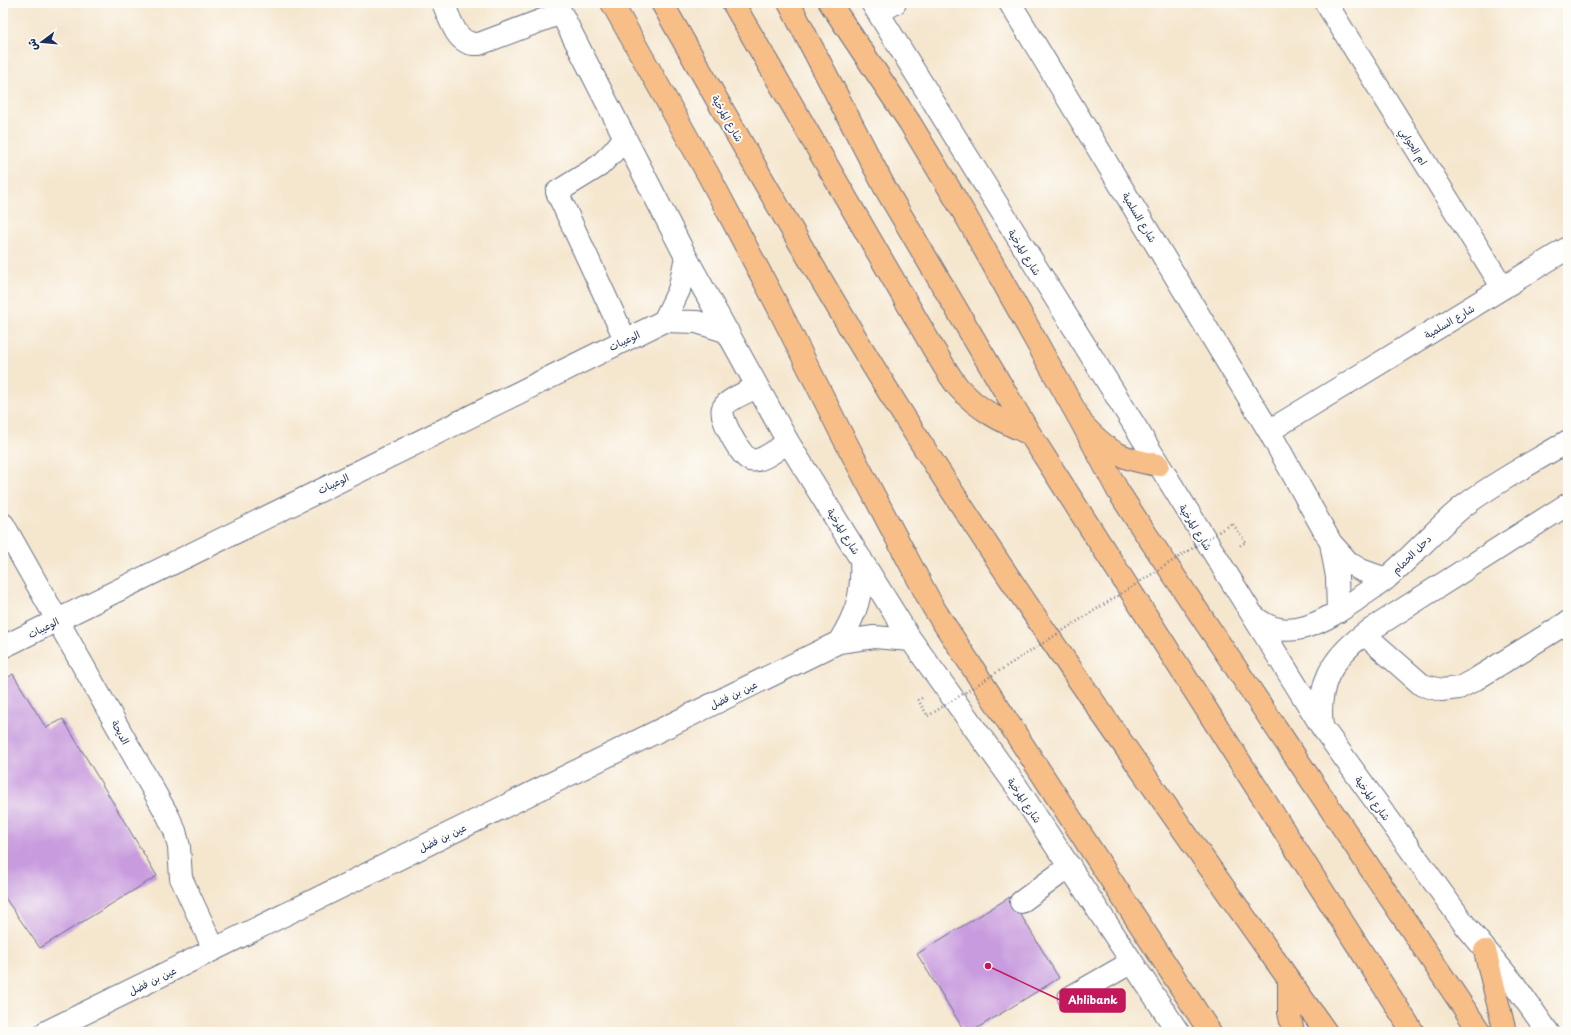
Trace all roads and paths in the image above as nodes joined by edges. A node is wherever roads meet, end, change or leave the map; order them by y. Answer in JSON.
{"nodes":[{"id":1,"x":443,"y":3,"type":"edge"},
{"id":2,"x":612,"y":3,"type":"edge"},
{"id":3,"x":662,"y":3,"type":"edge"},
{"id":4,"x":733,"y":3,"type":"edge"},
{"id":5,"x":789,"y":3,"type":"edge"},
{"id":6,"x":830,"y":3,"type":"edge"},
{"id":7,"x":1010,"y":3,"type":"edge"},
{"id":8,"x":1326,"y":3,"type":"edge"},
{"id":9,"x":882,"y":6,"type":"edge"},
{"id":10,"x":559,"y":8,"type":"edge"},
{"id":11,"x":625,"y":137,"type":"junction"},
{"id":12,"x":1568,"y":248,"type":"edge"},
{"id":13,"x":686,"y":256,"type":"junction"},
{"id":14,"x":1503,"y":288,"type":"junction"},
{"id":15,"x":664,"y":321,"type":"junction"},
{"id":16,"x":728,"y":332,"type":"junction"},
{"id":17,"x":625,"y":339,"type":"junction"},
{"id":18,"x":757,"y":387,"type":"junction"},
{"id":19,"x":1083,"y":425,"type":"junction"},
{"id":20,"x":1269,"y":431,"type":"junction"},
{"id":21,"x":1030,"y":434,"type":"junction"},
{"id":22,"x":1568,"y":441,"type":"edge"},
{"id":23,"x":788,"y":442,"type":"junction"},
{"id":24,"x":1158,"y":466,"type":"junction"},
{"id":25,"x":1568,"y":504,"type":"edge"},
{"id":26,"x":3,"y":524,"type":"edge"},
{"id":27,"x":1224,"y":529,"type":"dead end"},
{"id":28,"x":1331,"y":543,"type":"junction"},
{"id":29,"x":861,"y":559,"type":"junction"},
{"id":30,"x":1386,"y":579,"type":"junction"},
{"id":31,"x":1248,"y":610,"type":"junction"},
{"id":32,"x":1338,"y":612,"type":"junction"},
{"id":33,"x":58,"y":620,"type":"junction"},
{"id":34,"x":1568,"y":622,"type":"edge"},
{"id":35,"x":1364,"y":634,"type":"junction"},
{"id":36,"x":911,"y":640,"type":"junction"},
{"id":37,"x":838,"y":642,"type":"junction"},
{"id":38,"x":3,"y":647,"type":"edge"},
{"id":39,"x":928,"y":716,"type":"dead end"},
{"id":40,"x":1322,"y":727,"type":"junction"},
{"id":41,"x":1070,"y":866,"type":"junction"},
{"id":42,"x":1020,"y":902,"type":"dead end"},
{"id":43,"x":214,"y":949,"type":"junction"},
{"id":44,"x":1485,"y":951,"type":"junction"},
{"id":45,"x":1132,"y":962,"type":"junction"},
{"id":46,"x":1289,"y":980,"type":"junction"},
{"id":47,"x":1069,"y":998,"type":"dead end"},
{"id":48,"x":46,"y":1032,"type":"edge"},
{"id":49,"x":1178,"y":1032,"type":"edge"},
{"id":50,"x":1210,"y":1032,"type":"edge"},
{"id":51,"x":1294,"y":1032,"type":"edge"},
{"id":52,"x":1326,"y":1032,"type":"edge"},
{"id":53,"x":1412,"y":1032,"type":"edge"},
{"id":54,"x":1480,"y":1032,"type":"edge"},
{"id":55,"x":1505,"y":1032,"type":"edge"},
{"id":56,"x":1548,"y":1032,"type":"edge"}],
"edges":[{"from":1,"to":10,"type":"street"},
{"from":2,"to":50,"type":"main road"},
{"from":3,"to":46,"type":"main road","name":"شارع المرخية"},
{"from":4,"to":21,"type":"main road"},
{"from":5,"to":21,"type":"main road"},
{"from":6,"to":19,"type":"main road"},
{"from":7,"to":20,"type":"street","name":"شارع السلمية"},
{"from":8,"to":14,"type":"street","name":"ام الجوابي"},
{"from":9,"to":24,"type":"street","name":"شارع المرخية"},
{"from":10,"to":11,"type":"street","name":"شارع المرخية"},
{"from":11,"to":13,"type":"street","name":"شارع المرخية"},
{"from":11,"to":17,"type":"street"},
{"from":12,"to":14,"type":"street","name":"شارع السلمية"},
{"from":13,"to":15,"type":"street"},
{"from":13,"to":16,"type":"street","name":"شارع المرخية"},
{"from":14,"to":20,"type":"street","name":"شارع السلمية"},
{"from":15,"to":16,"type":"street","name":"الوعيبات"},
{"from":15,"to":17,"type":"street","name":"الوعيبات"},
{"from":16,"to":18,"type":"street","name":"شارع المرخية"},
{"from":17,"to":33,"type":"street","name":"الوعيبات"},
{"from":18,"to":23,"type":"street","name":"شارع المرخية"},
{"from":18,"to":23,"type":"street"},
{"from":19,"to":24,"type":"main road"},
{"from":19,"to":54,"type":"main road"},
{"from":20,"to":28,"type":"street","name":"شارع السلمية"},
{"from":21,"to":53,"type":"main road"},
{"from":22,"to":30,"type":"street","name":"دحل الحمام"},
{"from":23,"to":29,"type":"street","name":"شارع المرخية"},
{"from":24,"to":31,"type":"street","name":"شارع المرخية"},
{"from":25,"to":35,"type":"street"},
{"from":26,"to":33,"type":"street","name":"الديحة"},
{"from":27,"to":39,"type":"path","bridge":true},
{"from":28,"to":30,"type":"street","name":"شارع السلمية"},
{"from":28,"to":32,"type":"street","name":"شارع السلمية"},
{"from":29,"to":36,"type":"street","name":"شارع المرخية"},
{"from":29,"to":37,"type":"street"},
{"from":30,"to":32,"type":"street","name":"دحل الحمام"},
{"from":31,"to":32,"type":"street","name":"دحل الحمام"},
{"from":31,"to":40,"type":"street","name":"شارع المرخية"},
{"from":33,"to":38,"type":"street","name":"الوعيبات"},
{"from":33,"to":43,"type":"street","name":"الديحة"},
{"from":34,"to":35,"type":"street"},
{"from":35,"to":40,"type":"street"},
{"from":36,"to":37,"type":"street","name":"عين بن فضل"},
{"from":36,"to":41,"type":"street","name":"شارع المرخية"},
{"from":37,"to":43,"type":"street","name":"عين بن فضل"},
{"from":40,"to":44,"type":"street","name":"شارع المرخية"},
{"from":41,"to":42,"type":"street"},
{"from":41,"to":45,"type":"street","name":"شارع المرخية"},
{"from":43,"to":48,"type":"street","name":"عين بن فضل"},
{"from":44,"to":55,"type":"main road"},
{"from":44,"to":56,"type":"street","name":"شارع المرخية"},
{"from":45,"to":47,"type":"street"},
{"from":45,"to":49,"type":"street","name":"شارع المرخية"},
{"from":46,"to":51,"type":"main road"},
{"from":46,"to":52,"type":"main road","name":"شارع المرخية"}]}
